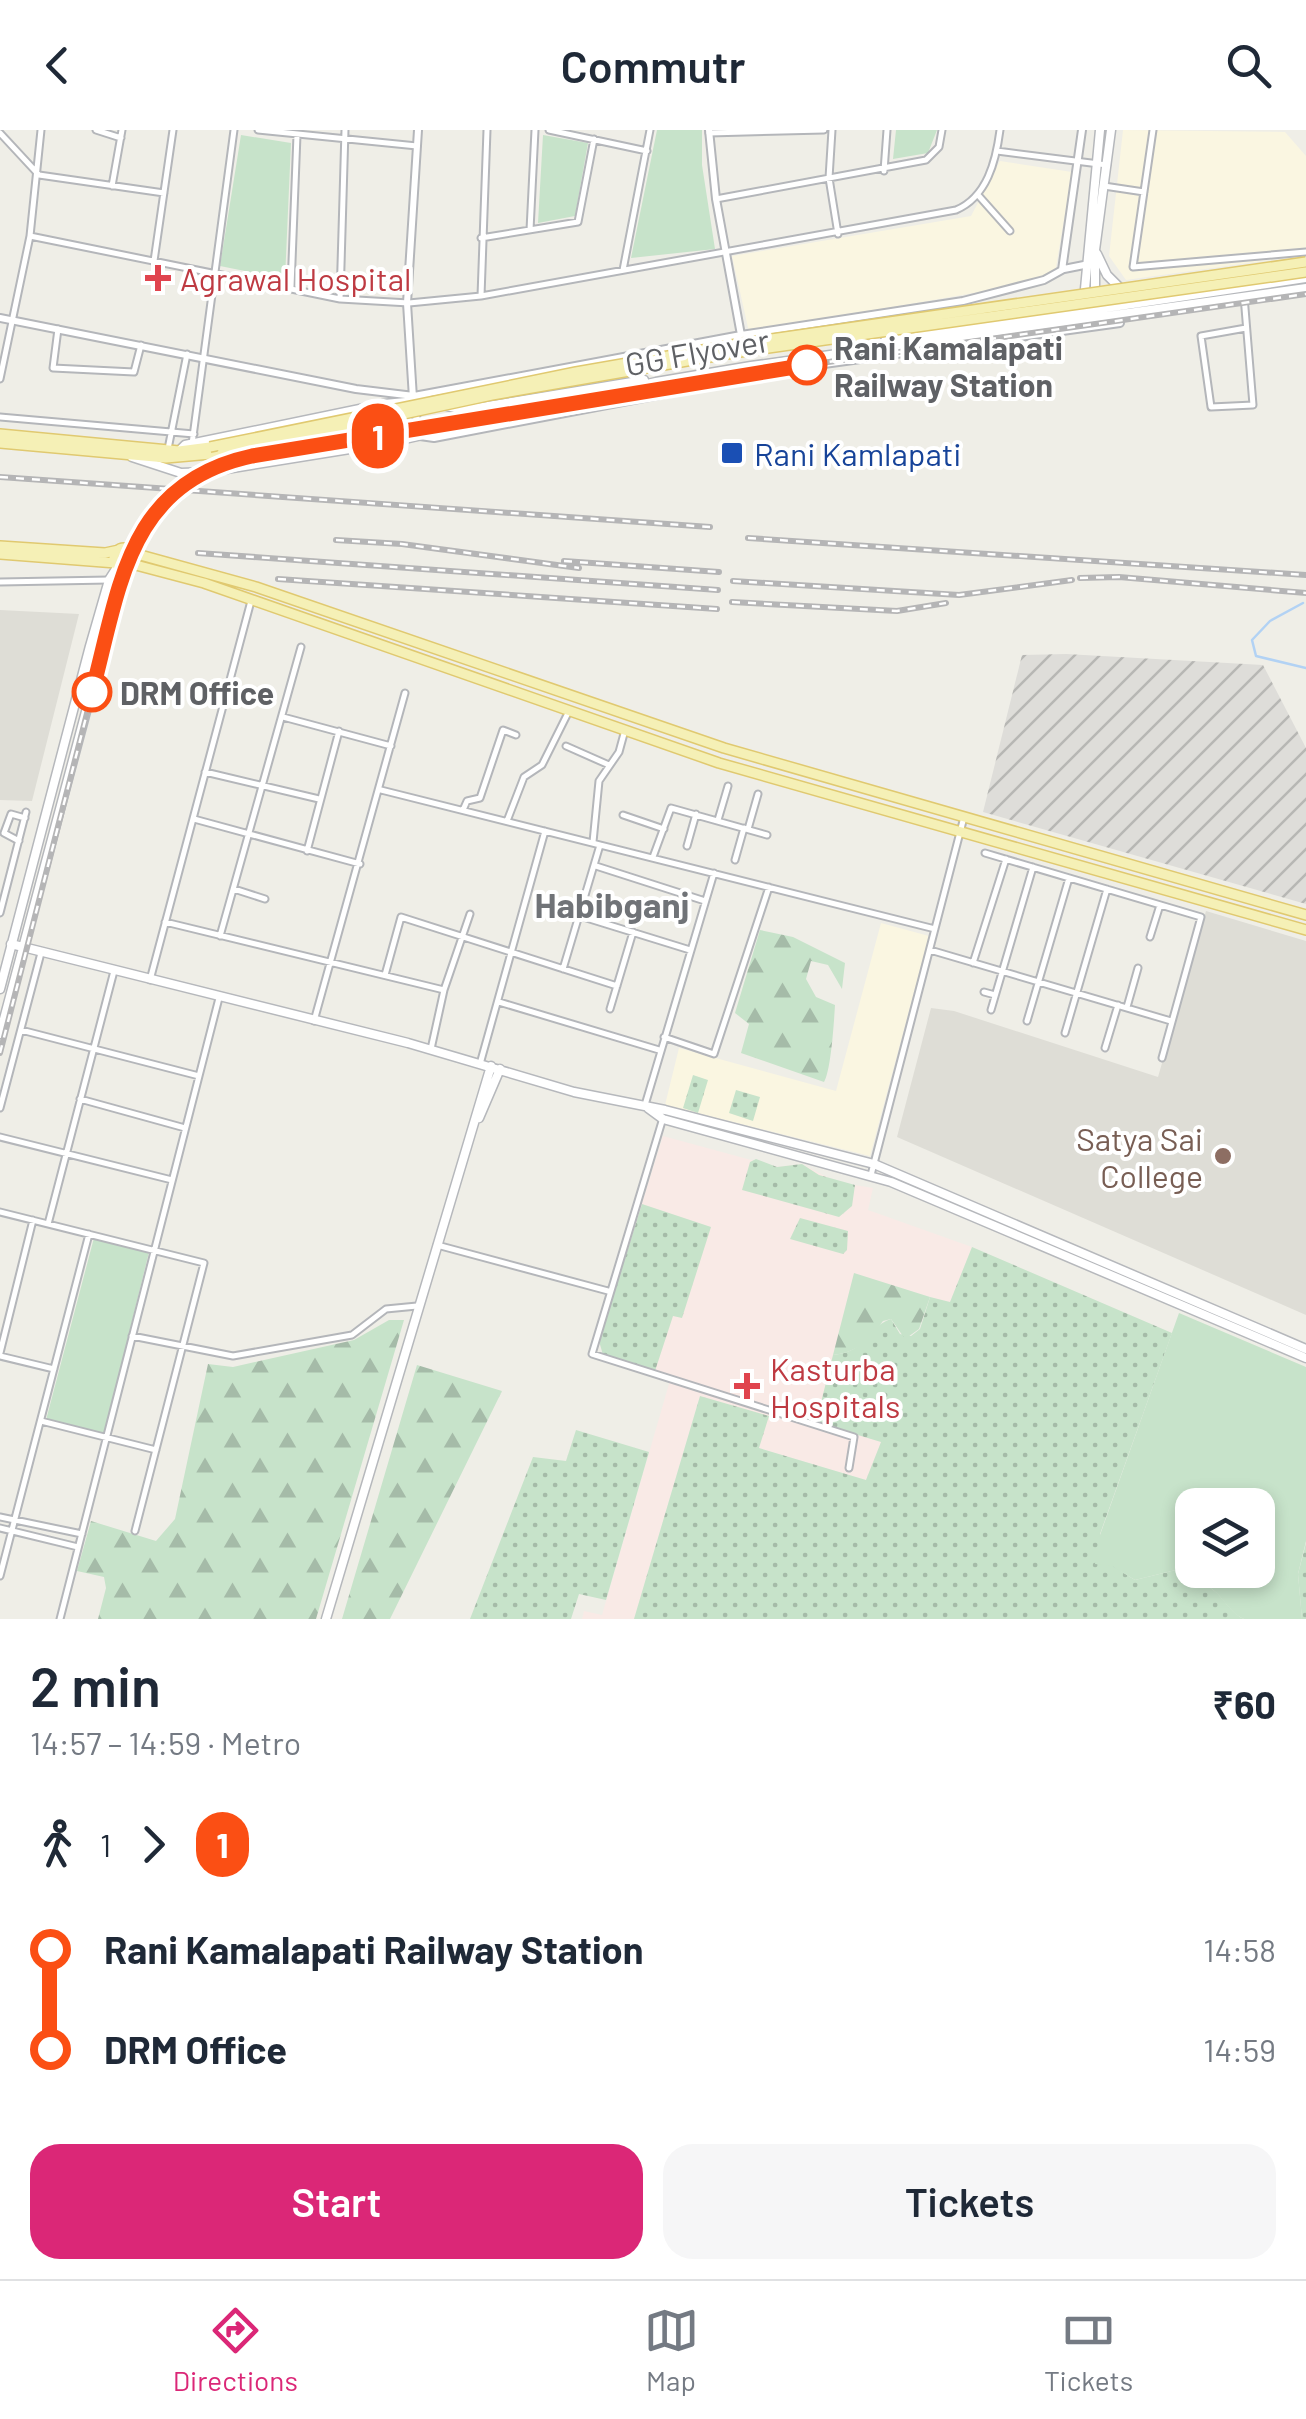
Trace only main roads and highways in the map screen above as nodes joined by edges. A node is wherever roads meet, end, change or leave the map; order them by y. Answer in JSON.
{"nodes":[{"id":1,"x":1100,"y":130,"type":"edge"},
{"id":2,"x":1111,"y":130,"type":"edge"},
{"id":3,"x":1096,"y":250,"type":"junction"},
{"id":4,"x":1306,"y":262,"type":"edge"},
{"id":5,"x":1084,"y":268,"type":"junction"},
{"id":6,"x":1306,"y":275,"type":"edge"},
{"id":7,"x":1306,"y":288,"type":"edge"},
{"id":8,"x":963,"y":302,"type":"road end"},
{"id":9,"x":1142,"y":304,"type":"junction"},
{"id":10,"x":1096,"y":314,"type":"junction"},
{"id":11,"x":1059,"y":316,"type":"junction"},
{"id":12,"x":1084,"y":316,"type":"junction"},
{"id":13,"x":972,"y":328,"type":"junction"},
{"id":14,"x":0,"y":434,"type":"edge"},
{"id":15,"x":0,"y":443,"type":"edge"},
{"id":16,"x":180,"y":450,"type":"junction"},
{"id":17,"x":128,"y":455,"type":"junction"},
{"id":18,"x":0,"y":546,"type":"edge"},
{"id":19,"x":0,"y":554,"type":"edge"},
{"id":20,"x":126,"y":562,"type":"junction"},
{"id":21,"x":406,"y":638,"type":"junction"},
{"id":22,"x":400,"y":652,"type":"junction"},
{"id":23,"x":1306,"y":915,"type":"edge"},
{"id":24,"x":1306,"y":930,"type":"edge"},
{"id":25,"x":11,"y":944,"type":"junction"},
{"id":26,"x":23,"y":948,"type":"junction"},
{"id":27,"x":0,"y":989,"type":"edge"},
{"id":28,"x":0,"y":1034,"type":"edge"},
{"id":29,"x":495,"y":1068,"type":"junction"},
{"id":30,"x":664,"y":1115,"type":"junction"},
{"id":31,"x":760,"y":1136,"type":"junction"},
{"id":32,"x":756,"y":1146,"type":"junction"},
{"id":33,"x":1165,"y":1293,"type":"junction"},
{"id":34,"x":1262,"y":1334,"type":"junction"},
{"id":35,"x":1306,"y":1349,"type":"edge"},
{"id":36,"x":1306,"y":1358,"type":"edge"},
{"id":37,"x":326,"y":1619,"type":"edge"}],
"edges":[{"from":1,"to":5,"type":"main road"},
{"from":2,"to":3,"type":"main road"},
{"from":3,"to":9,"type":"main road"},
{"from":3,"to":10,"type":"main road"},
{"from":4,"to":16,"type":"main road","name":"GG Flyover","bridge":true},
{"from":5,"to":11,"type":"main road"},
{"from":5,"to":12,"type":"main road"},
{"from":6,"to":9,"type":"main road"},
{"from":6,"to":17,"type":"main road","name":"GG Flyover","bridge":true},
{"from":7,"to":10,"type":"main road"},
{"from":8,"to":13,"type":"main road"},
{"from":9,"to":10,"type":"main road"},
{"from":10,"to":12,"type":"main road"},
{"from":11,"to":12,"type":"main road"},
{"from":11,"to":13,"type":"main road"},
{"from":12,"to":17,"type":"main road"},
{"from":13,"to":16,"type":"main road"},
{"from":14,"to":16,"type":"main road","name":"GG Flyover"},
{"from":15,"to":17,"type":"main road","name":"GG Flyover"},
{"from":18,"to":20,"type":"main road"},
{"from":19,"to":20,"type":"main road"},
{"from":20,"to":21,"type":"main road"},
{"from":20,"to":22,"type":"main road"},
{"from":20,"to":25,"type":"main road"},
{"from":20,"to":26,"type":"main road"},
{"from":21,"to":22,"type":"main road"},
{"from":21,"to":23,"type":"main road"},
{"from":22,"to":24,"type":"main road"},
{"from":25,"to":26,"type":"main road"},
{"from":25,"to":27,"type":"main road"},
{"from":26,"to":28,"type":"main road"},
{"from":26,"to":29,"type":"main road"},
{"from":29,"to":30,"type":"main road"},
{"from":29,"to":37,"type":"main road"},
{"from":30,"to":31,"type":"main road"},
{"from":30,"to":32,"type":"main road"},
{"from":31,"to":32,"type":"main road"},
{"from":31,"to":33,"type":"main road"},
{"from":32,"to":33,"type":"main road"},
{"from":33,"to":34,"type":"main road"},
{"from":34,"to":35,"type":"main road"},
{"from":34,"to":36,"type":"main road"}]}
